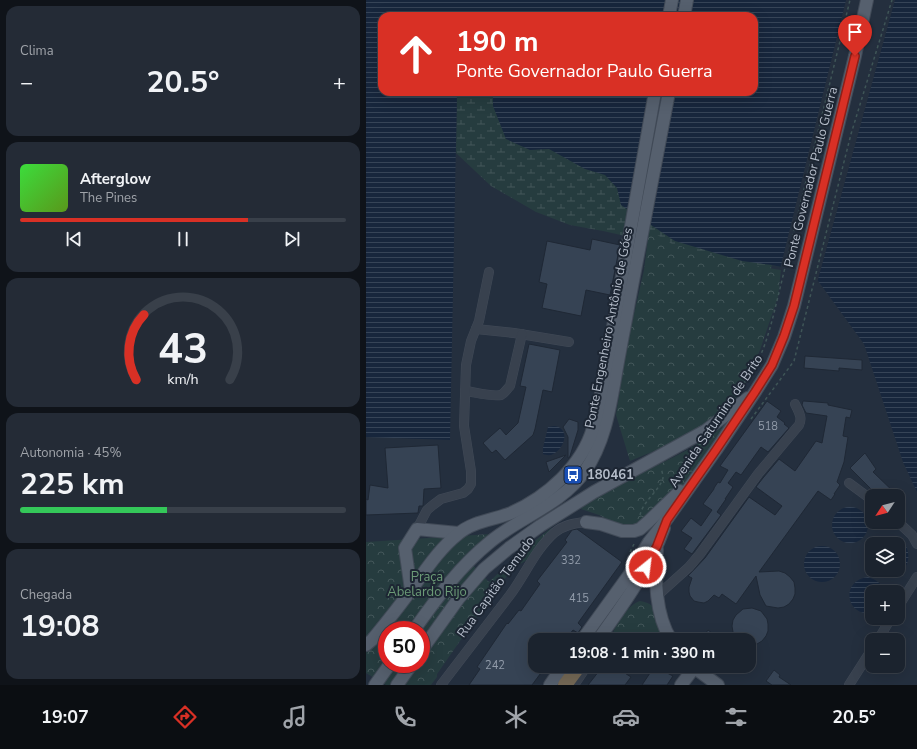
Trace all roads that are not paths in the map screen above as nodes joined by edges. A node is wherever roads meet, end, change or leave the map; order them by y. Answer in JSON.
{"nodes":[{"id":1,"x":672,"y":0,"type":"edge"},
{"id":2,"x":687,"y":0,"type":"edge"},
{"id":3,"x":867,"y":0,"type":"edge"},
{"id":4,"x":876,"y":0,"type":"edge"},
{"id":5,"x":670,"y":12,"type":"edge"},
{"id":6,"x":685,"y":12,"type":"edge"},
{"id":7,"x":855,"y":56,"type":"junction"},
{"id":8,"x":654,"y":96,"type":"edge"},
{"id":9,"x":668,"y":96,"type":"edge"},
{"id":10,"x":630,"y":263,"type":"junction"},
{"id":11,"x":488,"y":272,"type":"dead end"},
{"id":12,"x":476,"y":329,"type":"junction"},
{"id":13,"x":522,"y":334,"type":"junction"},
{"id":14,"x":784,"y":336,"type":"joint"},
{"id":15,"x":569,"y":342,"type":"dead end"},
{"id":16,"x":465,"y":391,"type":"junction"},
{"id":17,"x":755,"y":392,"type":"junction"},
{"id":18,"x":795,"y":404,"type":"dead end"},
{"id":19,"x":701,"y":471,"type":"junction"},
{"id":20,"x":849,"y":483,"type":"dead end"},
{"id":21,"x":865,"y":495,"type":"edge"},
{"id":22,"x":530,"y":504,"type":"junction"},
{"id":23,"x":667,"y":520,"type":"junction"},
{"id":24,"x":586,"y":522,"type":"joint"},
{"id":25,"x":905,"y":528,"type":"edge"},
{"id":26,"x":418,"y":529,"type":"junction"},
{"id":27,"x":458,"y":533,"type":"junction"},
{"id":28,"x":490,"y":542,"type":"junction"},
{"id":29,"x":917,"y":544,"type":"edge"},
{"id":30,"x":657,"y":546,"type":"junction"},
{"id":31,"x":917,"y":577,"type":"edge"},
{"id":32,"x":411,"y":590,"type":"junction"},
{"id":33,"x":658,"y":595,"type":"junction"},
{"id":34,"x":905,"y":596,"type":"edge"},
{"id":35,"x":421,"y":621,"type":"edge"},
{"id":36,"x":587,"y":633,"type":"edge"},
{"id":37,"x":603,"y":633,"type":"edge"},
{"id":38,"x":667,"y":633,"type":"edge"},
{"id":39,"x":430,"y":638,"type":"edge"},
{"id":40,"x":366,"y":645,"type":"edge"},
{"id":41,"x":865,"y":660,"type":"edge"},
{"id":42,"x":384,"y":673,"type":"edge"},
{"id":43,"x":406,"y":673,"type":"edge"},
{"id":44,"x":558,"y":673,"type":"edge"},
{"id":45,"x":574,"y":673,"type":"edge"},
{"id":46,"x":582,"y":673,"type":"edge"},
{"id":47,"x":689,"y":673,"type":"edge"},
{"id":48,"x":701,"y":673,"type":"edge"},
{"id":49,"x":375,"y":685,"type":"edge"},
{"id":50,"x":397,"y":685,"type":"edge"},
{"id":51,"x":441,"y":685,"type":"edge"},
{"id":52,"x":550,"y":685,"type":"edge"},
{"id":53,"x":565,"y":685,"type":"edge"},
{"id":54,"x":574,"y":685,"type":"edge"},
{"id":55,"x":682,"y":685,"type":"edge"},
{"id":56,"x":718,"y":685,"type":"edge"},
{"id":57,"x":849,"y":685,"type":"edge"}],
"edges":[{"from":1,"to":5,"type":"main road"},
{"from":2,"to":6,"type":"main road"},
{"from":3,"to":7,"type":"main road","name":"Ponte Governador Paulo Guerra"},
{"from":4,"to":7,"type":"main road"},
{"from":7,"to":14,"type":"main road","name":"Ponte Governador Paulo Guerra"},
{"from":8,"to":10,"type":"main road","name":"Ponte Engenheiro Antônio de Góes"},
{"from":9,"to":10,"type":"main road","name":"Ponte Engenheiro Antônio de Góes"},
{"from":10,"to":22,"type":"main road","name":"Ponte Engenheiro Antônio de Góes"},
{"from":10,"to":28,"type":"main road","name":"Ponte Engenheiro Antônio de Góes"},
{"from":11,"to":12,"type":"street"},
{"from":12,"to":13,"type":"street"},
{"from":12,"to":16,"type":"street"},
{"from":13,"to":15,"type":"street"},
{"from":13,"to":16,"type":"street"},
{"from":14,"to":17,"type":"main road","name":"Avenida Saturnino de Brito"},
{"from":16,"to":26,"type":"street"},
{"from":17,"to":19,"type":"main road","name":"Avenida Saturnino de Brito"},
{"from":17,"to":39,"type":"main road","name":"Rua Capitão Temudo"},
{"from":18,"to":33,"type":"street"},
{"from":19,"to":23,"type":"main road","name":"Avenida Saturnino de Brito"},
{"from":19,"to":24,"type":"main road"},
{"from":20,"to":21,"type":"street"},
{"from":22,"to":27,"type":"main road"},
{"from":22,"to":28,"type":"main road"},
{"from":23,"to":30,"type":"main road","name":"Avenida Saturnino de Brito"},
{"from":23,"to":36,"type":"main road","name":"Avenida Saturnino de Brito"},
{"from":24,"to":51,"type":"street","name":"Rua Capitão Temudo"},
{"from":25,"to":29,"type":"street"},
{"from":26,"to":27,"type":"main road"},
{"from":26,"to":32,"type":"main road"},
{"from":27,"to":32,"type":"main road"},
{"from":28,"to":35,"type":"main road","name":"Ponte Engenheiro Antônio de Góes"},
{"from":30,"to":33,"type":"main road"},
{"from":30,"to":37,"type":"main road","name":"Avenida Saturnino de Brito"},
{"from":31,"to":34,"type":"street"},
{"from":32,"to":40,"type":"main road"},
{"from":33,"to":38,"type":"main road"},
{"from":41,"to":57,"type":"street"},
{"from":42,"to":49,"type":"main road"},
{"from":43,"to":50,"type":"main road"},
{"from":44,"to":52,"type":"main road"},
{"from":45,"to":53,"type":"highway"},
{"from":46,"to":54,"type":"street"},
{"from":47,"to":55,"type":"main road"},
{"from":48,"to":56,"type":"main road"}]}
